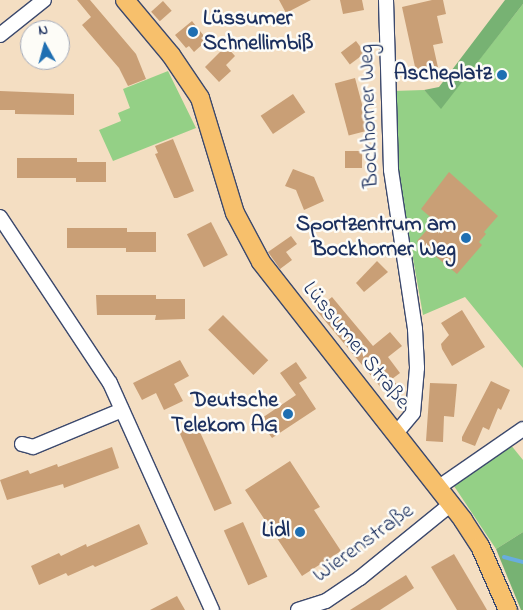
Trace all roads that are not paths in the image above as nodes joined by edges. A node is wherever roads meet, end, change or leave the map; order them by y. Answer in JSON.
{"nodes":[{"id":1,"x":44,"y":0,"type":"edge"},
{"id":2,"x":125,"y":0,"type":"edge"},
{"id":3,"x":386,"y":0,"type":"edge"},
{"id":4,"x":0,"y":35,"type":"edge"},
{"id":5,"x":0,"y":217,"type":"edge"},
{"id":6,"x":122,"y":410,"type":"junction"},
{"id":7,"x":523,"y":429,"type":"edge"},
{"id":8,"x":396,"y":433,"type":"junction"},
{"id":9,"x":22,"y":444,"type":"dead end"},
{"id":10,"x":439,"y":487,"type":"junction"},
{"id":11,"x":451,"y":504,"type":"junction"},
{"id":12,"x":212,"y":610,"type":"edge"},
{"id":13,"x":298,"y":610,"type":"edge"},
{"id":14,"x":508,"y":610,"type":"edge"}],
"edges":[{"from":1,"to":4,"type":"street"},
{"from":2,"to":8,"type":"main road","name":"Lüssumer Straße"},
{"from":3,"to":8,"type":"street","name":"Bockhorner Weg"},
{"from":5,"to":6,"type":"street"},
{"from":6,"to":9,"type":"street"},
{"from":6,"to":12,"type":"street"},
{"from":7,"to":10,"type":"street"},
{"from":8,"to":10,"type":"main road","name":"Lüssumer Straße"},
{"from":10,"to":11,"type":"main road","name":"Lüssumer Straße"},
{"from":11,"to":13,"type":"street","name":"Wierenstraße"},
{"from":11,"to":14,"type":"main road","name":"Lüssumer Straße"}]}
